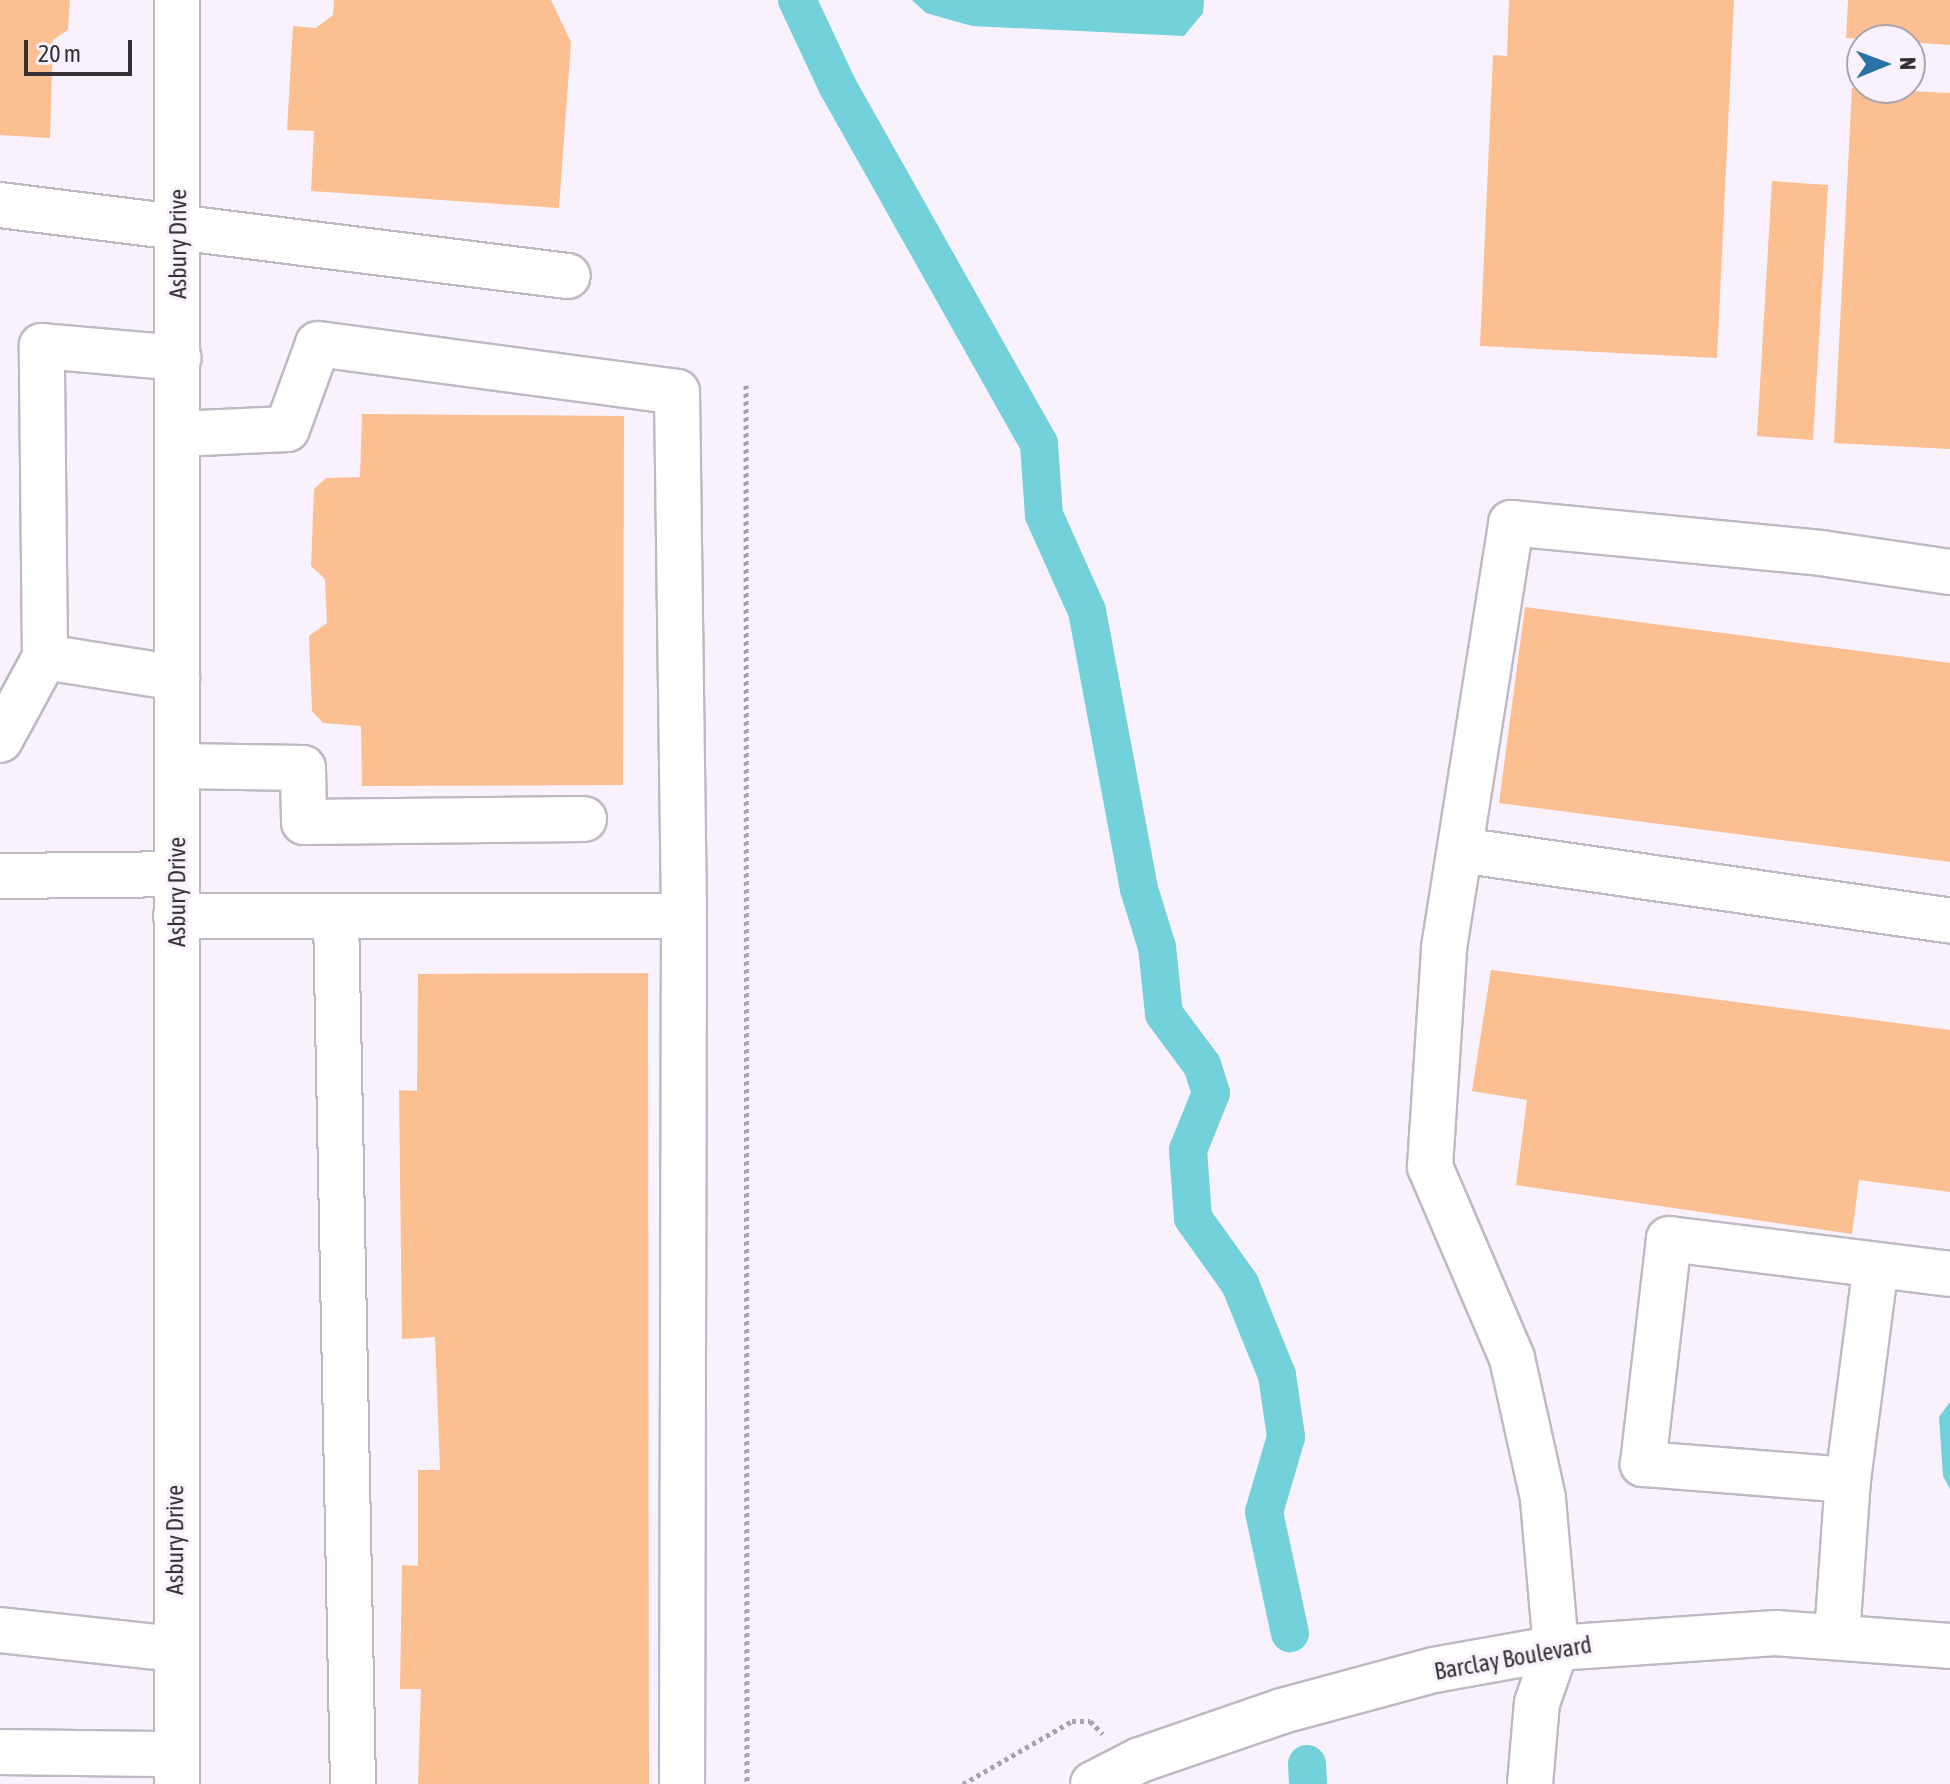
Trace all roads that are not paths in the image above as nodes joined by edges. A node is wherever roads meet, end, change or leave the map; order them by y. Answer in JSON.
{"nodes":[{"id":1,"x":177,"y":0,"type":"edge"},
{"id":2,"x":0,"y":205,"type":"edge"},
{"id":3,"x":178,"y":231,"type":"junction"},
{"id":4,"x":568,"y":276,"type":"dead end"},
{"id":5,"x":178,"y":358,"type":"junction"},
{"id":6,"x":178,"y":434,"type":"junction"},
{"id":7,"x":1950,"y":572,"type":"edge"},
{"id":8,"x":45,"y":657,"type":"junction"},
{"id":9,"x":177,"y":678,"type":"junction"},
{"id":10,"x":0,"y":740,"type":"edge"},
{"id":11,"x":177,"y":766,"type":"junction"},
{"id":12,"x":584,"y":819,"type":"dead end"},
{"id":13,"x":1460,"y":850,"type":"junction"},
{"id":14,"x":0,"y":876,"type":"edge"},
{"id":15,"x":177,"y":895,"type":"junction"},
{"id":16,"x":336,"y":916,"type":"junction"},
{"id":17,"x":684,"y":916,"type":"junction"},
{"id":18,"x":1950,"y":921,"type":"edge"},
{"id":19,"x":1876,"y":1265,"type":"junction"},
{"id":20,"x":1950,"y":1274,"type":"edge"},
{"id":21,"x":1848,"y":1480,"type":"junction"},
{"id":22,"x":0,"y":1630,"type":"edge"},
{"id":23,"x":1837,"y":1636,"type":"junction"},
{"id":24,"x":1950,"y":1646,"type":"edge"},
{"id":25,"x":1556,"y":1648,"type":"junction"},
{"id":26,"x":175,"y":1649,"type":"junction"},
{"id":27,"x":0,"y":1752,"type":"edge"},
{"id":28,"x":177,"y":1769,"type":"edge"},
{"id":29,"x":353,"y":1784,"type":"edge"},
{"id":30,"x":682,"y":1784,"type":"edge"},
{"id":31,"x":1093,"y":1784,"type":"edge"},
{"id":32,"x":1530,"y":1784,"type":"edge"}],
"edges":[{"from":1,"to":3,"type":"street","name":"Asbury Drive"},
{"from":2,"to":3,"type":"street"},
{"from":3,"to":4,"type":"street"},
{"from":3,"to":5,"type":"street","name":"Asbury Drive"},
{"from":5,"to":6,"type":"street","name":"Asbury Drive"},
{"from":5,"to":8,"type":"street"},
{"from":6,"to":9,"type":"street","name":"Asbury Drive"},
{"from":6,"to":17,"type":"street"},
{"from":7,"to":13,"type":"street"},
{"from":8,"to":9,"type":"street"},
{"from":8,"to":10,"type":"street"},
{"from":9,"to":11,"type":"street","name":"Asbury Drive"},
{"from":11,"to":12,"type":"street"},
{"from":11,"to":15,"type":"street","name":"Asbury Drive"},
{"from":13,"to":18,"type":"street"},
{"from":13,"to":25,"type":"street"},
{"from":14,"to":15,"type":"street"},
{"from":15,"to":16,"type":"street"},
{"from":15,"to":26,"type":"street","name":"Asbury Drive"},
{"from":16,"to":17,"type":"street"},
{"from":16,"to":29,"type":"street"},
{"from":17,"to":30,"type":"street"},
{"from":19,"to":20,"type":"street"},
{"from":19,"to":21,"type":"street"},
{"from":19,"to":21,"type":"street"},
{"from":21,"to":23,"type":"street"},
{"from":22,"to":26,"type":"street"},
{"from":23,"to":24,"type":"street","name":"Barclay Boulevard"},
{"from":23,"to":25,"type":"street","name":"Barclay Boulevard"},
{"from":25,"to":31,"type":"street","name":"Barclay Boulevard"},
{"from":25,"to":32,"type":"street"},
{"from":26,"to":28,"type":"street","name":"Asbury Drive"},
{"from":27,"to":28,"type":"street"}]}
